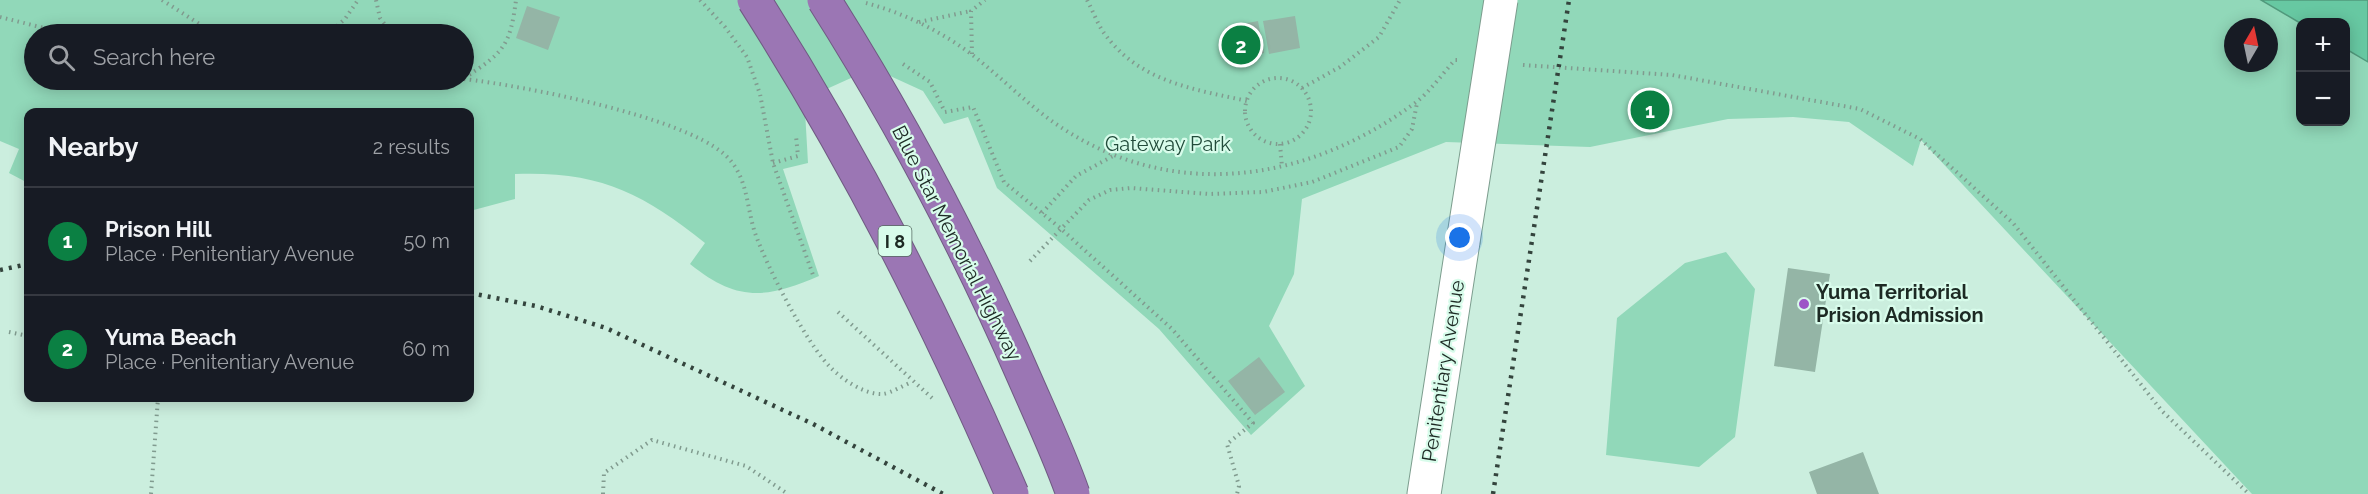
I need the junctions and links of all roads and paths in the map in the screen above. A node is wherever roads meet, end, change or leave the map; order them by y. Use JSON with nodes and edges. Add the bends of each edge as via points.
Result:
{"nodes":[{"id":1,"x":162,"y":0,"type":"edge"},
{"id":2,"x":358,"y":0,"type":"edge"},
{"id":3,"x":376,"y":0,"type":"edge"},
{"id":4,"x":516,"y":0,"type":"edge"},
{"id":5,"x":700,"y":0,"type":"edge"},
{"id":6,"x":754,"y":0,"type":"edge"},
{"id":7,"x":824,"y":0,"type":"edge"},
{"id":8,"x":985,"y":0,"type":"edge"},
{"id":9,"x":1087,"y":0,"type":"edge"},
{"id":10,"x":1400,"y":0,"type":"edge"},
{"id":11,"x":1501,"y":0,"type":"edge"},
{"id":12,"x":860,"y":2,"type":"dead end"},
{"id":13,"x":971,"y":11,"type":"junction"},
{"id":14,"x":0,"y":16,"type":"edge"},
{"id":15,"x":918,"y":22,"type":"junction"},
{"id":16,"x":30,"y":24,"type":"edge"},
{"id":17,"x":199,"y":24,"type":"edge"},
{"id":18,"x":339,"y":24,"type":"edge"},
{"id":19,"x":384,"y":24,"type":"edge"},
{"id":20,"x":972,"y":55,"type":"junction"},
{"id":21,"x":1466,"y":61,"type":"dead end"},
{"id":22,"x":896,"y":63,"type":"dead end"},
{"id":23,"x":1512,"y":64,"type":"dead end"},
{"id":24,"x":474,"y":72,"type":"edge"},
{"id":25,"x":474,"y":80,"type":"edge"},
{"id":26,"x":1302,"y":88,"type":"junction"},
{"id":27,"x":1247,"y":101,"type":"junction"},
{"id":28,"x":1417,"y":102,"type":"junction"},
{"id":29,"x":795,"y":133,"type":"dead end"},
{"id":30,"x":1280,"y":144,"type":"junction"},
{"id":31,"x":1113,"y":156,"type":"junction"},
{"id":32,"x":773,"y":163,"type":"junction"},
{"id":33,"x":1282,"y":167,"type":"junction"},
{"id":34,"x":1042,"y":213,"type":"junction"},
{"id":35,"x":1059,"y":227,"type":"junction"},
{"id":36,"x":1030,"y":261,"type":"dead end"},
{"id":37,"x":813,"y":275,"type":"dead end"},
{"id":38,"x":9,"y":332,"type":"dead end"},
{"id":39,"x":24,"y":335,"type":"edge"},
{"id":40,"x":912,"y":382,"type":"dead end"},
{"id":41,"x":158,"y":402,"type":"edge"},
{"id":42,"x":151,"y":494,"type":"edge"},
{"id":43,"x":603,"y":494,"type":"edge"},
{"id":44,"x":788,"y":494,"type":"edge"},
{"id":45,"x":1012,"y":494,"type":"edge"},
{"id":46,"x":1073,"y":494,"type":"edge"},
{"id":47,"x":1237,"y":494,"type":"edge"},
{"id":48,"x":1424,"y":494,"type":"edge"},
{"id":49,"x":2249,"y":494,"type":"edge"}],
"edges":[{"from":1,"to":17,"type":"path"},
{"from":2,"to":18,"type":"path"},
{"from":3,"to":19,"type":"path"},
{"from":4,"to":24,"type":"path","via":[[513,26],[504,48]]},
{"from":5,"to":32,"type":"path","via":[[747,57]]},
{"from":6,"to":45,"type":"highway","number":"I 8","bridge":true,"via":[[833,126],[881,215],[959,373]]},
{"from":7,"to":46,"type":"highway","name":"Blue Star Memorial Highway","bridge":true,"via":[[886,102],[967,252]]},
{"from":8,"to":13,"type":"path"},
{"from":9,"to":27,"type":"path","via":[[1104,34],[1137,66],[1174,85]]},
{"from":10,"to":26,"type":"path","via":[[1379,37],[1340,67]]},
{"from":11,"to":48,"type":"street","name":"Penitentiary Avenue","bridge":true},
{"from":12,"to":15,"type":"path","via":[[900,12]]},
{"from":13,"to":15,"type":"path"},
{"from":13,"to":20,"type":"path"},
{"from":14,"to":16,"type":"path"},
{"from":15,"to":20,"type":"path"},
{"from":20,"to":31,"type":"path","via":[[1059,126]]},
{"from":21,"to":28,"type":"path","via":[[1455,60]]},
{"from":22,"to":34,"type":"path","via":[[906,64],[930,82],[945,112],[974,107],[1004,182]]},
{"from":23,"to":49,"type":"path","via":[[1672,75],[1860,109],[1920,139],[2013,223],[2162,411]]},
{"from":25,"to":40,"type":"path","via":[[501,83],[669,125],[725,154],[745,184],[755,231],[771,269],[803,328],[830,367],[856,387],[883,394]]},
{"from":26,"to":27,"type":"path","via":[[1293,82],[1271,80],[1261,83]]},
{"from":26,"to":30,"type":"path","via":[[1308,97],[1310,118],[1299,137]]},
{"from":27,"to":30,"type":"path","via":[[1245,111],[1252,131],[1269,143]]},
{"from":28,"to":33,"type":"path","via":[[1364,136],[1305,162]]},
{"from":28,"to":35,"type":"path","via":[[1412,129],[1400,147],[1312,182],[1253,193],[1110,190],[1089,200]]},
{"from":29,"to":32,"type":"path","via":[[798,156]]},
{"from":30,"to":33,"type":"path"},
{"from":31,"to":33,"type":"path","via":[[1181,173],[1247,174]]},
{"from":31,"to":34,"type":"path","via":[[1076,176]]},
{"from":32,"to":37,"type":"path"},
{"from":34,"to":35,"type":"path"},
{"from":35,"to":36,"type":"path"},
{"from":35,"to":47,"type":"path","via":[[1172,329],[1253,423],[1227,444],[1239,486]]},
{"from":38,"to":39,"type":"path"},
{"from":41,"to":42,"type":"path"},
{"from":43,"to":44,"type":"path","via":[[604,473],[652,440],[746,466]]}]}
